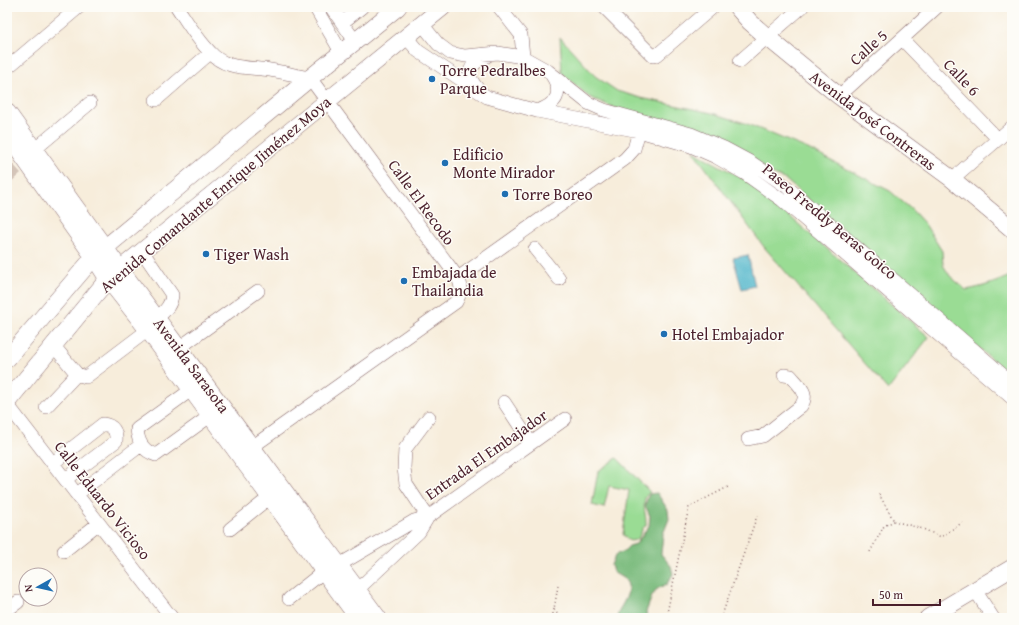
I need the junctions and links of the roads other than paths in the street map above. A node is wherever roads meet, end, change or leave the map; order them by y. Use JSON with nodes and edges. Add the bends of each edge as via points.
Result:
{"nodes":[{"id":1,"x":79,"y":7,"type":"edge"},
{"id":2,"x":177,"y":7,"type":"edge"},
{"id":3,"x":315,"y":7,"type":"edge"},
{"id":4,"x":331,"y":7,"type":"edge"},
{"id":5,"x":362,"y":7,"type":"edge"},
{"id":6,"x":398,"y":7,"type":"edge"},
{"id":7,"x":443,"y":7,"type":"edge"},
{"id":8,"x":499,"y":7,"type":"edge"},
{"id":9,"x":604,"y":7,"type":"edge"},
{"id":10,"x":713,"y":7,"type":"edge"},
{"id":11,"x":737,"y":7,"type":"edge"},
{"id":12,"x":802,"y":7,"type":"edge"},
{"id":13,"x":937,"y":7,"type":"edge"},
{"id":14,"x":342,"y":23,"type":"junction"},
{"id":15,"x":422,"y":24,"type":"junction"},
{"id":16,"x":406,"y":37,"type":"junction"},
{"id":17,"x":767,"y":37,"type":"junction"},
{"id":18,"x":902,"y":39,"type":"junction"},
{"id":19,"x":355,"y":41,"type":"junction"},
{"id":20,"x":341,"y":52,"type":"junction"},
{"id":21,"x":210,"y":53,"type":"junction"},
{"id":22,"x":498,"y":53,"type":"junction"},
{"id":23,"x":523,"y":57,"type":"junction"},
{"id":24,"x":740,"y":61,"type":"dead end"},
{"id":25,"x":7,"y":68,"type":"edge"},
{"id":26,"x":548,"y":71,"type":"junction"},
{"id":27,"x":310,"y":78,"type":"junction"},
{"id":28,"x":839,"y":96,"type":"junction"},
{"id":29,"x":487,"y":98,"type":"junction"},
{"id":30,"x":156,"y":100,"type":"dead end"},
{"id":31,"x":327,"y":101,"type":"junction"},
{"id":32,"x":90,"y":103,"type":"dead end"},
{"id":33,"x":537,"y":111,"type":"junction"},
{"id":34,"x":7,"y":112,"type":"edge"},
{"id":35,"x":1012,"y":127,"type":"edge"},
{"id":36,"x":639,"y":131,"type":"junction"},
{"id":37,"x":7,"y":134,"type":"edge"},
{"id":38,"x":998,"y":139,"type":"junction"},
{"id":39,"x":26,"y":160,"type":"junction"},
{"id":40,"x":952,"y":179,"type":"junction"},
{"id":41,"x":1011,"y":228,"type":"edge"},
{"id":42,"x":535,"y":249,"type":"dead end"},
{"id":43,"x":142,"y":251,"type":"junction"},
{"id":44,"x":100,"y":253,"type":"junction"},
{"id":45,"x":114,"y":274,"type":"junction"},
{"id":46,"x":458,"y":278,"type":"junction"},
{"id":47,"x":559,"y":279,"type":"dead end"},
{"id":48,"x":258,"y":291,"type":"dead end"},
{"id":49,"x":153,"y":325,"type":"junction"},
{"id":50,"x":53,"y":345,"type":"junction"},
{"id":51,"x":179,"y":348,"type":"junction"},
{"id":52,"x":968,"y":352,"type":"junction"},
{"id":53,"x":7,"y":359,"type":"edge"},
{"id":54,"x":77,"y":374,"type":"junction"},
{"id":55,"x":784,"y":375,"type":"dead end"},
{"id":56,"x":1012,"y":383,"type":"edge"},
{"id":57,"x":191,"y":390,"type":"junction"},
{"id":58,"x":1012,"y":398,"type":"edge"},
{"id":59,"x":504,"y":402,"type":"dead end"},
{"id":60,"x":7,"y":403,"type":"edge"},
{"id":61,"x":46,"y":407,"type":"dead end"},
{"id":62,"x":210,"y":416,"type":"junction"},
{"id":63,"x":429,"y":417,"type":"dead end"},
{"id":64,"x":564,"y":419,"type":"dead end"},
{"id":65,"x":748,"y":439,"type":"dead end"},
{"id":66,"x":531,"y":443,"type":"junction"},
{"id":67,"x":141,"y":445,"type":"junction"},
{"id":68,"x":252,"y":447,"type":"junction"},
{"id":69,"x":52,"y":463,"type":"junction"},
{"id":70,"x":66,"y":479,"type":"junction"},
{"id":71,"x":77,"y":494,"type":"junction"},
{"id":72,"x":270,"y":497,"type":"junction"},
{"id":73,"x":428,"y":517,"type":"junction"},
{"id":74,"x":99,"y":523,"type":"junction"},
{"id":75,"x":230,"y":529,"type":"dead end"},
{"id":76,"x":64,"y":551,"type":"dead end"},
{"id":77,"x":339,"y":565,"type":"junction"},
{"id":78,"x":1012,"y":568,"type":"edge"},
{"id":79,"x":326,"y":575,"type":"junction"},
{"id":80,"x":358,"y":590,"type":"junction"},
{"id":81,"x":975,"y":590,"type":"junction"},
{"id":82,"x":342,"y":596,"type":"junction"},
{"id":83,"x":289,"y":599,"type":"dead end"},
{"id":84,"x":18,"y":602,"type":"dead end"},
{"id":85,"x":7,"y":610,"type":"edge"},
{"id":86,"x":172,"y":618,"type":"edge"},
{"id":87,"x":358,"y":618,"type":"edge"},
{"id":88,"x":378,"y":618,"type":"edge"},
{"id":89,"x":928,"y":618,"type":"edge"},
{"id":90,"x":992,"y":618,"type":"edge"}],
"edges":[{"from":1,"to":25,"type":"street"},
{"from":2,"to":21,"type":"street"},
{"from":3,"to":20,"type":"street"},
{"from":4,"to":14,"type":"street"},
{"from":5,"to":14,"type":"street"},
{"from":6,"to":19,"type":"main road","name":"Avenida Comandante Enrique Jiménez Moya"},
{"from":7,"to":15,"type":"main road","name":"Avenida Comandante Enrique Jiménez Moya"},
{"from":8,"to":23,"type":"street","via":[[521,35]]},
{"from":9,"to":10,"type":"street","via":[[653,56]]},
{"from":11,"to":17,"type":"main road","name":"Avenida José Contreras"},
{"from":12,"to":17,"type":"street"},
{"from":13,"to":18,"type":"street","name":"Calle 5"},
{"from":14,"to":19,"type":"street"},
{"from":15,"to":16,"type":"main road","name":"Avenida Comandante Enrique Jiménez Moya"},
{"from":15,"to":22,"type":"street","name":"Paseo Freddy Beras Goico","via":[[450,54],[466,56]]},
{"from":16,"to":29,"type":"street","name":"Paseo Freddy Beras Goico","via":[[418,51]]},
{"from":16,"to":31,"type":"main road","name":"Avenida Comandante Enrique Jiménez Moya"},
{"from":17,"to":24,"type":"street"},
{"from":17,"to":28,"type":"main road","name":"Avenida José Contreras"},
{"from":18,"to":28,"type":"street","name":"Calle 5"},
{"from":18,"to":38,"type":"street","name":"Calle 6"},
{"from":19,"to":20,"type":"main road","name":"Avenida Comandante Enrique Jiménez Moya"},
{"from":20,"to":27,"type":"main road","name":"Avenida Comandante Enrique Jiménez Moya"},
{"from":21,"to":27,"type":"street","via":[[231,65]]},
{"from":21,"to":30,"type":"street"},
{"from":22,"to":23,"type":"street","name":"Paseo Freddy Beras Goico"},
{"from":22,"to":29,"type":"street","via":[[476,61],[470,69],[472,81]]},
{"from":23,"to":26,"type":"street","name":"Paseo Freddy Beras Goico"},
{"from":26,"to":33,"type":"street","via":[[556,83],[557,94],[552,104]]},
{"from":26,"to":52,"type":"street","name":"Paseo Freddy Beras Goico","via":[[588,103],[604,110],[691,134],[752,163],[787,187]]},
{"from":27,"to":31,"type":"street","name":"Calle El Recodo"},
{"from":27,"to":44,"type":"main road","name":"Avenida Comandante Enrique Jiménez Moya"},
{"from":28,"to":40,"type":"main road","name":"Avenida José Contreras"},
{"from":29,"to":33,"type":"street","name":"Paseo Freddy Beras Goico"},
{"from":31,"to":43,"type":"main road","name":"Avenida Comandante Enrique Jiménez Moya"},
{"from":31,"to":46,"type":"street","name":"Calle El Recodo"},
{"from":32,"to":39,"type":"street"},
{"from":33,"to":36,"type":"street","name":"Paseo Freddy Beras Goico"},
{"from":34,"to":39,"type":"main road","name":"Avenida Sarasota"},
{"from":35,"to":38,"type":"street"},
{"from":36,"to":46,"type":"street","via":[[634,149],[625,159]]},
{"from":36,"to":52,"type":"street","name":"Paseo Freddy Beras Goico","via":[[691,146],[744,173],[782,200]]},
{"from":37,"to":39,"type":"main road","name":"Avenida Sarasota"},
{"from":38,"to":40,"type":"street"},
{"from":39,"to":44,"type":"main road","name":"Avenida Sarasota"},
{"from":40,"to":41,"type":"main road","name":"Avenida José Contreras"},
{"from":42,"to":47,"type":"street"},
{"from":43,"to":45,"type":"main road","name":"Avenida Comandante Enrique Jiménez Moya"},
{"from":43,"to":49,"type":"street","via":[[172,295],[169,306]]},
{"from":44,"to":45,"type":"main road","name":"Avenida Sarasota"},
{"from":44,"to":53,"type":"main road","name":"Avenida Comandante Enrique Jiménez Moya"},
{"from":45,"to":49,"type":"main road","name":"Avenida Sarasota"},
{"from":45,"to":50,"type":"main road","name":"Avenida Comandante Enrique Jiménez Moya"},
{"from":46,"to":68,"type":"street","via":[[462,292],[456,302]]},
{"from":48,"to":51,"type":"street"},
{"from":49,"to":51,"type":"main road","name":"Avenida Sarasota"},
{"from":49,"to":54,"type":"street","via":[[86,377]]},
{"from":49,"to":57,"type":"main road","name":"Avenida Sarasota"},
{"from":50,"to":54,"type":"street"},
{"from":50,"to":60,"type":"main road","name":"Avenida Comandante Enrique Jiménez Moya"},
{"from":51,"to":68,"type":"main road","name":"Avenida Sarasota"},
{"from":52,"to":56,"type":"street","name":"Paseo Freddy Beras Goico"},
{"from":52,"to":58,"type":"street","name":"Paseo Freddy Beras Goico"},
{"from":54,"to":61,"type":"street"},
{"from":55,"to":65,"type":"street","via":[[791,376],[803,391],[804,401],[767,434]]},
{"from":57,"to":62,"type":"main road","name":"Avenida Sarasota"},
{"from":57,"to":67,"type":"street","via":[[137,429]]},
{"from":59,"to":66,"type":"street"},
{"from":60,"to":69,"type":"street","name":"Calle Eduardo Vicioso"},
{"from":62,"to":67,"type":"street","via":[[156,455]]},
{"from":62,"to":72,"type":"main road","name":"Avenida Sarasota"},
{"from":63,"to":73,"type":"street","via":[[405,450],[404,468],[406,484]]},
{"from":64,"to":66,"type":"street","name":"Entrada El Embajador"},
{"from":66,"to":73,"type":"street","name":"Entrada El Embajador"},
{"from":67,"to":71,"type":"street"},
{"from":68,"to":77,"type":"main road","name":"Avenida Sarasota"},
{"from":69,"to":70,"type":"street","name":"Calle Eduardo Vicioso"},
{"from":69,"to":70,"type":"street","via":[[103,424],[114,429],[116,441]]},
{"from":70,"to":71,"type":"street","name":"Calle Eduardo Vicioso"},
{"from":71,"to":74,"type":"street","name":"Calle Eduardo Vicioso"},
{"from":72,"to":75,"type":"street"},
{"from":72,"to":79,"type":"main road","name":"Avenida Sarasota"},
{"from":73,"to":77,"type":"street","name":"Entrada El Embajador","via":[[414,521]]},
{"from":73,"to":80,"type":"street","name":"Entrada El Embajador","via":[[419,532]]},
{"from":74,"to":76,"type":"street"},
{"from":74,"to":86,"type":"street","name":"Calle Eduardo Vicioso"},
{"from":77,"to":79,"type":"street"},
{"from":77,"to":80,"type":"main road","name":"Avenida Sarasota"},
{"from":78,"to":81,"type":"main road"},
{"from":79,"to":82,"type":"main road","name":"Avenida Sarasota"},
{"from":79,"to":83,"type":"street"},
{"from":80,"to":82,"type":"street"},
{"from":80,"to":88,"type":"main road","name":"Avenida Sarasota"},
{"from":81,"to":89,"type":"main road"},
{"from":81,"to":90,"type":"street"},
{"from":82,"to":87,"type":"main road","name":"Avenida Sarasota"},
{"from":84,"to":85,"type":"street"}]}
